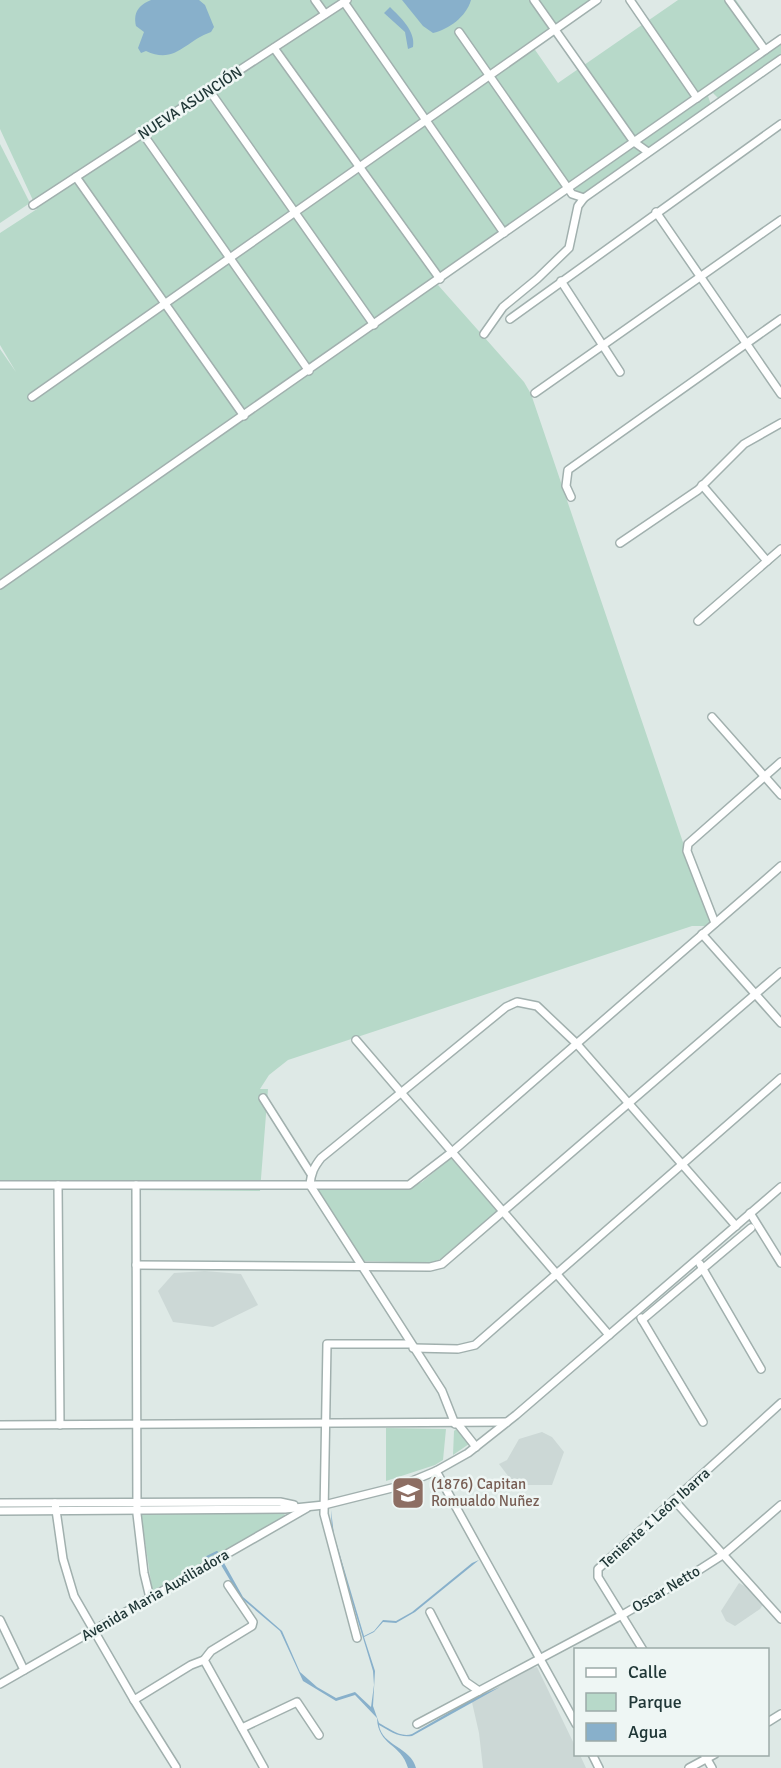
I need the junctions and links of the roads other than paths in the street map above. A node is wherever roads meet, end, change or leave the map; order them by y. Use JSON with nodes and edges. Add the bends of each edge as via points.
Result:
{"nodes":[{"id":1,"x":315,"y":0,"type":"edge"},
{"id":2,"x":534,"y":0,"type":"edge"},
{"id":3,"x":597,"y":0,"type":"edge"},
{"id":4,"x":630,"y":0,"type":"edge"},
{"id":5,"x":729,"y":0,"type":"edge"},
{"id":6,"x":345,"y":1,"type":"edge"},
{"id":7,"x":325,"y":14,"type":"junction"},
{"id":8,"x":555,"y":29,"type":"junction"},
{"id":9,"x":459,"y":32,"type":"dead end"},
{"id":10,"x":781,"y":39,"type":"edge"},
{"id":11,"x":274,"y":48,"type":"junction"},
{"id":12,"x":765,"y":50,"type":"junction"},
{"id":13,"x":781,"y":58,"type":"edge"},
{"id":14,"x":489,"y":75,"type":"junction"},
{"id":15,"x":209,"y":90,"type":"junction"},
{"id":16,"x":697,"y":98,"type":"junction"},
{"id":17,"x":426,"y":120,"type":"junction"},
{"id":18,"x":781,"y":124,"type":"edge"},
{"id":19,"x":143,"y":134,"type":"junction"},
{"id":20,"x":634,"y":142,"type":"junction"},
{"id":21,"x":648,"y":152,"type":"junction"},
{"id":22,"x":359,"y":167,"type":"junction"},
{"id":23,"x":76,"y":177,"type":"junction"},
{"id":24,"x":569,"y":188,"type":"junction"},
{"id":25,"x":584,"y":198,"type":"junction"},
{"id":26,"x":33,"y":206,"type":"dead end"},
{"id":27,"x":295,"y":212,"type":"junction"},
{"id":28,"x":656,"y":212,"type":"junction"},
{"id":29,"x":781,"y":220,"type":"edge"},
{"id":30,"x":504,"y":233,"type":"junction"},
{"id":31,"x":230,"y":258,"type":"junction"},
{"id":32,"x":701,"y":277,"type":"junction"},
{"id":33,"x":440,"y":279,"type":"junction"},
{"id":34,"x":561,"y":281,"type":"junction"},
{"id":35,"x":165,"y":303,"type":"junction"},
{"id":36,"x":510,"y":318,"type":"dead end"},
{"id":37,"x":781,"y":319,"type":"edge"},
{"id":38,"x":374,"y":325,"type":"junction"},
{"id":39,"x":484,"y":334,"type":"dead end"},
{"id":40,"x":747,"y":344,"type":"junction"},
{"id":41,"x":604,"y":346,"type":"junction"},
{"id":42,"x":309,"y":370,"type":"junction"},
{"id":43,"x":620,"y":372,"type":"dead end"},
{"id":44,"x":535,"y":393,"type":"dead end"},
{"id":45,"x":781,"y":394,"type":"edge"},
{"id":46,"x":33,"y":397,"type":"dead end"},
{"id":47,"x":244,"y":416,"type":"junction"},
{"id":48,"x":781,"y":423,"type":"edge"},
{"id":49,"x":702,"y":484,"type":"junction"},
{"id":50,"x":571,"y":497,"type":"dead end"},
{"id":51,"x":620,"y":543,"type":"dead end"},
{"id":52,"x":781,"y":549,"type":"edge"},
{"id":53,"x":767,"y":561,"type":"junction"},
{"id":54,"x":0,"y":585,"type":"edge"},
{"id":55,"x":698,"y":621,"type":"dead end"},
{"id":56,"x":712,"y":717,"type":"dead end"},
{"id":57,"x":781,"y":762,"type":"edge"},
{"id":58,"x":765,"y":776,"type":"junction"},
{"id":59,"x":781,"y":795,"type":"edge"},
{"id":60,"x":781,"y":866,"type":"edge"},
{"id":61,"x":715,"y":923,"type":"junction"},
{"id":62,"x":702,"y":934,"type":"junction"},
{"id":63,"x":781,"y":972,"type":"edge"},
{"id":64,"x":756,"y":994,"type":"junction"},
{"id":65,"x":781,"y":1023,"type":"edge"},
{"id":66,"x":356,"y":1040,"type":"dead end"},
{"id":67,"x":576,"y":1043,"type":"junction"},
{"id":68,"x":781,"y":1078,"type":"edge"},
{"id":69,"x":400,"y":1091,"type":"junction"},
{"id":70,"x":262,"y":1098,"type":"dead end"},
{"id":71,"x":628,"y":1104,"type":"junction"},
{"id":72,"x":452,"y":1152,"type":"junction"},
{"id":73,"x":682,"y":1166,"type":"junction"},
{"id":74,"x":311,"y":1174,"type":"junction"},
{"id":75,"x":0,"y":1185,"type":"edge"},
{"id":76,"x":58,"y":1185,"type":"junction"},
{"id":77,"x":136,"y":1185,"type":"junction"},
{"id":78,"x":310,"y":1185,"type":"junction"},
{"id":79,"x":781,"y":1187,"type":"edge"},
{"id":80,"x":504,"y":1212,"type":"junction"},
{"id":81,"x":750,"y":1213,"type":"junction"},
{"id":82,"x":753,"y":1225,"type":"junction"},
{"id":83,"x":736,"y":1226,"type":"junction"},
{"id":84,"x":697,"y":1259,"type":"junction"},
{"id":85,"x":781,"y":1263,"type":"edge"},
{"id":86,"x":136,"y":1265,"type":"junction"},
{"id":87,"x":361,"y":1267,"type":"junction"},
{"id":88,"x":702,"y":1267,"type":"junction"},
{"id":89,"x":557,"y":1274,"type":"junction"},
{"id":90,"x":637,"y":1311,"type":"junction"},
{"id":91,"x":642,"y":1320,"type":"junction"},
{"id":92,"x":609,"y":1335,"type":"junction"},
{"id":93,"x":412,"y":1346,"type":"junction"},
{"id":94,"x":761,"y":1369,"type":"dead end"},
{"id":95,"x":781,"y":1403,"type":"edge"},
{"id":96,"x":507,"y":1422,"type":"junction"},
{"id":97,"x":703,"y":1422,"type":"dead end"},
{"id":98,"x":457,"y":1424,"type":"junction"},
{"id":99,"x":0,"y":1425,"type":"edge"},
{"id":100,"x":60,"y":1425,"type":"junction"},
{"id":101,"x":137,"y":1425,"type":"junction"},
{"id":102,"x":327,"y":1425,"type":"junction"},
{"id":103,"x":476,"y":1447,"type":"junction"},
{"id":104,"x":436,"y":1471,"type":"junction"},
{"id":105,"x":674,"y":1500,"type":"junction"},
{"id":106,"x":0,"y":1503,"type":"edge"},
{"id":107,"x":324,"y":1505,"type":"junction"},
{"id":108,"x":781,"y":1505,"type":"edge"},
{"id":109,"x":137,"y":1506,"type":"junction"},
{"id":110,"x":310,"y":1506,"type":"junction"},
{"id":111,"x":56,"y":1507,"type":"junction"},
{"id":112,"x":0,"y":1511,"type":"edge"},
{"id":113,"x":724,"y":1554,"type":"junction"},
{"id":114,"x":228,"y":1585,"type":"dead end"},
{"id":115,"x":150,"y":1598,"type":"junction"},
{"id":116,"x":430,"y":1612,"type":"dead end"},
{"id":117,"x":622,"y":1615,"type":"junction"},
{"id":118,"x":780,"y":1617,"type":"edge"},
{"id":119,"x":0,"y":1620,"type":"edge"},
{"id":120,"x":93,"y":1631,"type":"junction"},
{"id":121,"x":357,"y":1638,"type":"dead end"},
{"id":122,"x":642,"y":1648,"type":"edge"},
{"id":123,"x":541,"y":1659,"type":"junction"},
{"id":124,"x":204,"y":1660,"type":"junction"},
{"id":125,"x":24,"y":1670,"type":"junction"},
{"id":126,"x":0,"y":1684,"type":"edge"},
{"id":127,"x":479,"y":1691,"type":"junction"},
{"id":128,"x":134,"y":1700,"type":"junction"},
{"id":129,"x":574,"y":1720,"type":"edge"},
{"id":130,"x":417,"y":1724,"type":"dead end"},
{"id":131,"x":242,"y":1728,"type":"junction"},
{"id":132,"x":319,"y":1736,"type":"dead end"},
{"id":133,"x":706,"y":1757,"type":"edge"},
{"id":134,"x":176,"y":1767,"type":"edge"},
{"id":135,"x":264,"y":1768,"type":"edge"},
{"id":136,"x":689,"y":1768,"type":"edge"},
{"id":137,"x":712,"y":1768,"type":"edge"}],
"edges":[{"from":1,"to":7,"type":"street"},
{"from":2,"to":8,"type":"street"},
{"from":3,"to":8,"type":"street"},
{"from":4,"to":16,"type":"street"},
{"from":5,"to":12,"type":"street"},
{"from":6,"to":7,"type":"street","name":"NUEVA ASUNCIÓN"},
{"from":6,"to":17,"type":"street"},
{"from":7,"to":11,"type":"street","name":"NUEVA ASUNCIÓN"},
{"from":8,"to":14,"type":"street"},
{"from":8,"to":20,"type":"street"},
{"from":9,"to":14,"type":"street"},
{"from":10,"to":12,"type":"street"},
{"from":11,"to":15,"type":"street","name":"NUEVA ASUNCIÓN"},
{"from":11,"to":22,"type":"street"},
{"from":12,"to":16,"type":"street"},
{"from":13,"to":21,"type":"street"},
{"from":14,"to":17,"type":"street"},
{"from":14,"to":24,"type":"street"},
{"from":15,"to":19,"type":"street","name":"NUEVA ASUNCIÓN"},
{"from":15,"to":27,"type":"street"},
{"from":16,"to":20,"type":"street"},
{"from":17,"to":22,"type":"street"},
{"from":17,"to":30,"type":"street"},
{"from":18,"to":28,"type":"street"},
{"from":19,"to":23,"type":"street","name":"NUEVA ASUNCIÓN"},
{"from":19,"to":31,"type":"street"},
{"from":20,"to":21,"type":"street"},
{"from":20,"to":24,"type":"street"},
{"from":21,"to":25,"type":"street"},
{"from":22,"to":27,"type":"street"},
{"from":22,"to":33,"type":"street"},
{"from":23,"to":26,"type":"street","name":"NUEVA ASUNCIÓN"},
{"from":23,"to":35,"type":"street"},
{"from":24,"to":25,"type":"street","via":[[575,197]]},
{"from":24,"to":30,"type":"street"},
{"from":25,"to":39,"type":"street","via":[[578,206],[569,248],[503,307]]},
{"from":27,"to":31,"type":"street"},
{"from":27,"to":38,"type":"street"},
{"from":28,"to":32,"type":"street"},
{"from":28,"to":34,"type":"street"},
{"from":29,"to":32,"type":"street"},
{"from":30,"to":33,"type":"street"},
{"from":31,"to":35,"type":"street"},
{"from":31,"to":42,"type":"street"},
{"from":32,"to":40,"type":"street"},
{"from":32,"to":41,"type":"street"},
{"from":33,"to":38,"type":"street"},
{"from":34,"to":36,"type":"street"},
{"from":34,"to":41,"type":"street"},
{"from":35,"to":46,"type":"street"},
{"from":35,"to":47,"type":"street"},
{"from":37,"to":40,"type":"street"},
{"from":38,"to":42,"type":"street"},
{"from":40,"to":45,"type":"street"},
{"from":40,"to":50,"type":"street","via":[[568,470],[566,486]]},
{"from":41,"to":43,"type":"street"},
{"from":41,"to":44,"type":"street"},
{"from":42,"to":47,"type":"street"},
{"from":47,"to":54,"type":"street"},
{"from":48,"to":49,"type":"street","via":[[734,452]]},
{"from":49,"to":51,"type":"street"},
{"from":49,"to":53,"type":"street"},
{"from":52,"to":53,"type":"street"},
{"from":53,"to":55,"type":"street"},
{"from":56,"to":58,"type":"street"},
{"from":57,"to":58,"type":"street"},
{"from":58,"to":59,"type":"street"},
{"from":58,"to":61,"type":"street","via":[[688,844],[687,851]]},
{"from":60,"to":61,"type":"street"},
{"from":61,"to":62,"type":"street"},
{"from":62,"to":64,"type":"street"},
{"from":62,"to":67,"type":"street"},
{"from":63,"to":64,"type":"street"},
{"from":64,"to":65,"type":"street"},
{"from":64,"to":71,"type":"street"},
{"from":66,"to":69,"type":"street"},
{"from":67,"to":69,"type":"street","via":[[537,1006],[517,1002]]},
{"from":67,"to":71,"type":"street"},
{"from":67,"to":72,"type":"street"},
{"from":68,"to":73,"type":"street"},
{"from":69,"to":72,"type":"street"},
{"from":69,"to":74,"type":"street","via":[[321,1158]]},
{"from":70,"to":74,"type":"street"},
{"from":71,"to":73,"type":"street"},
{"from":71,"to":80,"type":"street"},
{"from":72,"to":78,"type":"street","via":[[409,1185]]},
{"from":72,"to":80,"type":"street"},
{"from":73,"to":83,"type":"street"},
{"from":73,"to":89,"type":"street"},
{"from":74,"to":78,"type":"street"},
{"from":75,"to":76,"type":"street"},
{"from":76,"to":77,"type":"street"},
{"from":76,"to":100,"type":"street"},
{"from":77,"to":78,"type":"street"},
{"from":77,"to":86,"type":"street"},
{"from":78,"to":87,"type":"street"},
{"from":79,"to":81,"type":"street"},
{"from":80,"to":87,"type":"street","via":[[442,1264]]},
{"from":80,"to":89,"type":"street"},
{"from":81,"to":82,"type":"street"},
{"from":81,"to":83,"type":"street"},
{"from":82,"to":85,"type":"street"},
{"from":82,"to":88,"type":"street"},
{"from":83,"to":84,"type":"street"},
{"from":84,"to":88,"type":"street"},
{"from":84,"to":90,"type":"street"},
{"from":86,"to":87,"type":"street"},
{"from":86,"to":101,"type":"street"},
{"from":87,"to":93,"type":"street"},
{"from":88,"to":91,"type":"street"},
{"from":88,"to":94,"type":"street"},
{"from":89,"to":92,"type":"street"},
{"from":89,"to":93,"type":"street","via":[[475,1345],[458,1349]]},
{"from":90,"to":91,"type":"street"},
{"from":90,"to":92,"type":"street"},
{"from":91,"to":97,"type":"street"},
{"from":92,"to":96,"type":"street"},
{"from":93,"to":98,"type":"street","via":[[442,1391]]},
{"from":93,"to":102,"type":"street","via":[[327,1344]]},
{"from":95,"to":105,"type":"street","name":"Teniente 1 León Ibarra"},
{"from":96,"to":98,"type":"street"},
{"from":96,"to":103,"type":"street"},
{"from":98,"to":102,"type":"street"},
{"from":98,"to":103,"type":"street"},
{"from":99,"to":100,"type":"street"},
{"from":100,"to":101,"type":"street"},
{"from":101,"to":102,"type":"street"},
{"from":101,"to":109,"type":"street"},
{"from":102,"to":107,"type":"street"},
{"from":103,"to":104,"type":"street"},
{"from":104,"to":107,"type":"street","via":[[400,1486]]},
{"from":104,"to":123,"type":"street"},
{"from":105,"to":113,"type":"street"},
{"from":105,"to":117,"type":"street","name":"Teniente 1 León Ibarra","via":[[598,1569],[598,1577]]},
{"from":106,"to":111,"type":"street"},
{"from":107,"to":110,"type":"street"},
{"from":107,"to":121,"type":"street","via":[[327,1533]]},
{"from":108,"to":113,"type":"street","name":"Oscar Netto"},
{"from":109,"to":110,"type":"street"},
{"from":109,"to":111,"type":"street"},
{"from":109,"to":115,"type":"street"},
{"from":110,"to":115,"type":"street","name":"Avenida Maria Auxiliadora"},
{"from":111,"to":112,"type":"street"},
{"from":111,"to":120,"type":"street","via":[[69,1581]]},
{"from":113,"to":117,"type":"street","name":"Oscar Netto"},
{"from":113,"to":118,"type":"street"},
{"from":114,"to":124,"type":"street","via":[[252,1626]]},
{"from":115,"to":120,"type":"street","name":"Avenida Maria Auxiliadora"},
{"from":116,"to":127,"type":"street","via":[[466,1682]]},
{"from":117,"to":122,"type":"street","name":"Teniente 1 León Ibarra"},
{"from":117,"to":123,"type":"street","name":"Oscar Netto"},
{"from":119,"to":125,"type":"street"},
{"from":120,"to":125,"type":"street","name":"Avenida Maria Auxiliadora"},
{"from":120,"to":128,"type":"street"},
{"from":123,"to":127,"type":"street","name":"Oscar Netto"},
{"from":123,"to":129,"type":"street"},
{"from":124,"to":128,"type":"street"},
{"from":124,"to":131,"type":"street"},
{"from":125,"to":126,"type":"street","name":"Avenida Maria Auxiliadora"},
{"from":127,"to":130,"type":"street","name":"Oscar Netto"},
{"from":128,"to":134,"type":"street"},
{"from":131,"to":132,"type":"street","via":[[297,1702]]},
{"from":131,"to":135,"type":"street"},
{"from":133,"to":136,"type":"street"},
{"from":133,"to":137,"type":"street"}]}
